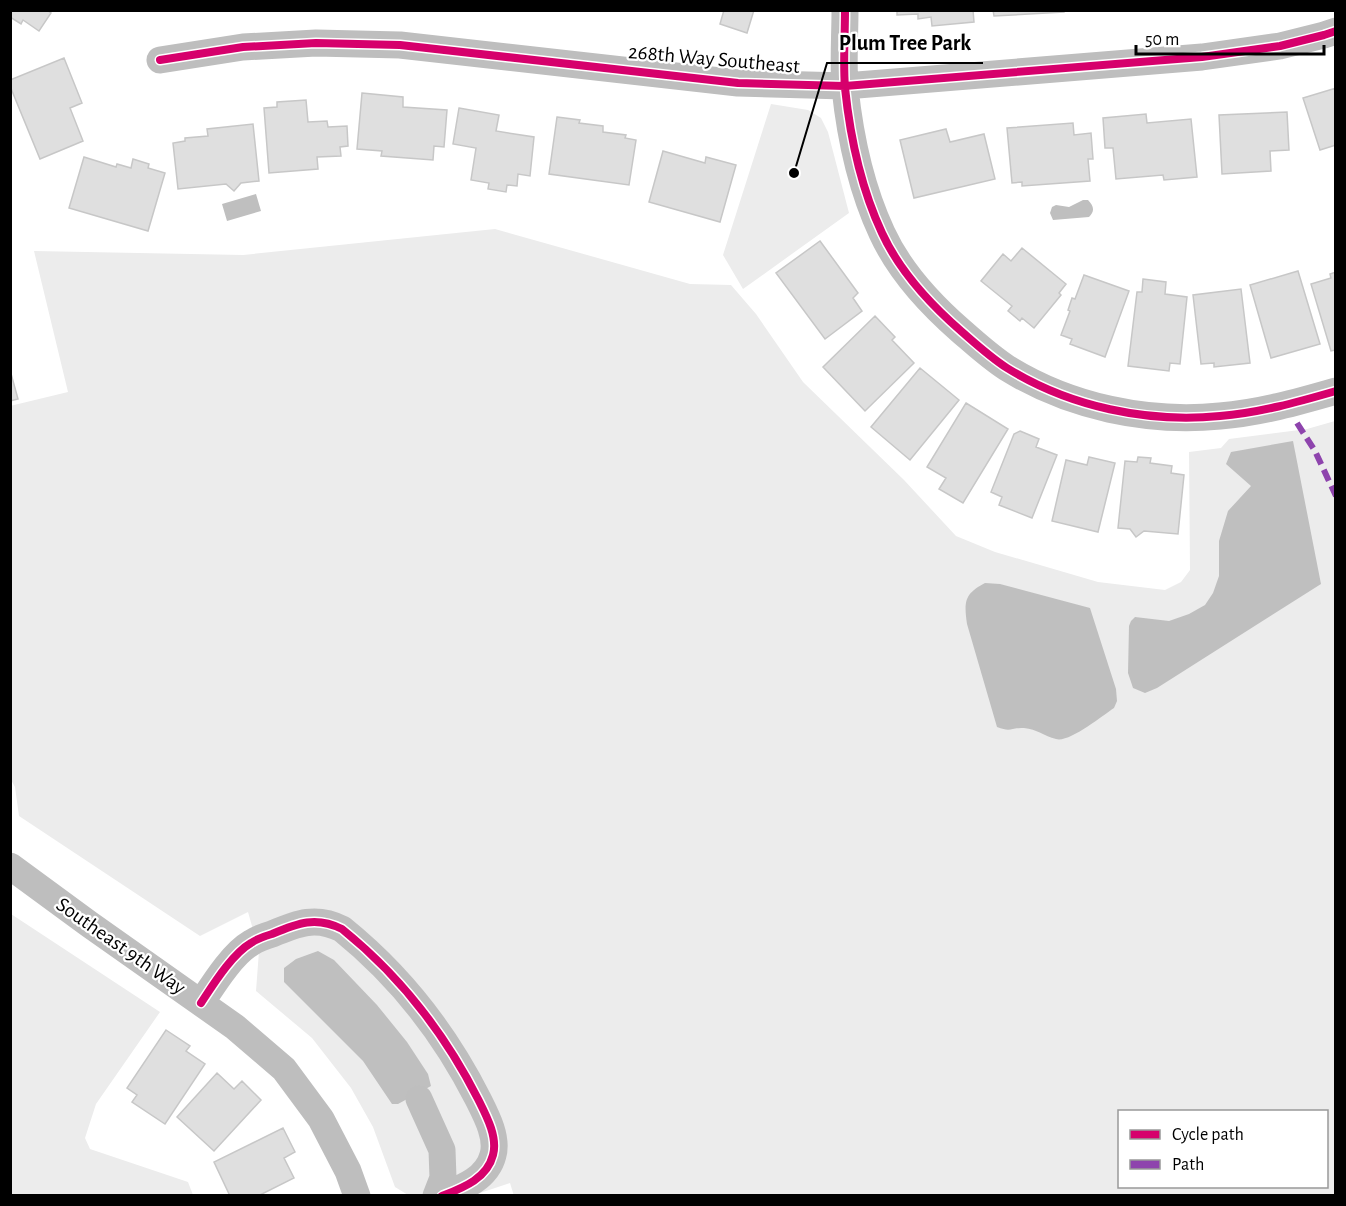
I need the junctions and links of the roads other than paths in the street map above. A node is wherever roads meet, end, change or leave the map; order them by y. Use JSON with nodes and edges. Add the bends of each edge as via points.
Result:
{"nodes":[{"id":1,"x":845,"y":10,"type":"edge"},
{"id":2,"x":1335,"y":31,"type":"edge"},
{"id":3,"x":160,"y":60,"type":"dead end"},
{"id":4,"x":845,"y":86,"type":"junction"},
{"id":5,"x":1335,"y":391,"type":"edge"},
{"id":6,"x":10,"y":866,"type":"edge"},
{"id":7,"x":201,"y":1003,"type":"junction"},
{"id":8,"x":419,"y":1099,"type":"dead end"},
{"id":9,"x":357,"y":1196,"type":"edge"},
{"id":10,"x":436,"y":1196,"type":"edge"},
{"id":11,"x":442,"y":1196,"type":"edge"}],
"edges":[{"from":1,"to":4,"type":"street"},
{"from":2,"to":4,"type":"street","name":"268th Way Southeast","via":[[1281,46],[1202,57]]},
{"from":3,"to":4,"type":"street","name":"268th Way Southeast","via":[[243,47],[316,43],[399,45],[738,82]]},
{"from":4,"to":5,"type":"street","via":[[864,184],[882,233],[910,279],[951,322],[1006,367],[1081,401],[1128,413],[1174,418],[1222,416]]},
{"from":6,"to":7,"type":"street","name":"Southeast 9th Way"},
{"from":7,"to":9,"type":"street","name":"Southeast 9th Way","via":[[284,1069],[321,1119]]},
{"from":7,"to":11,"type":"street","via":[[223,970],[250,943],[294,924],[315,921],[333,924],[352,937],[398,981],[426,1016],[461,1065],[486,1114],[494,1138],[489,1166],[466,1186]]},
{"from":8,"to":10,"type":"street","via":[[442,1150],[443,1178]]}]}
